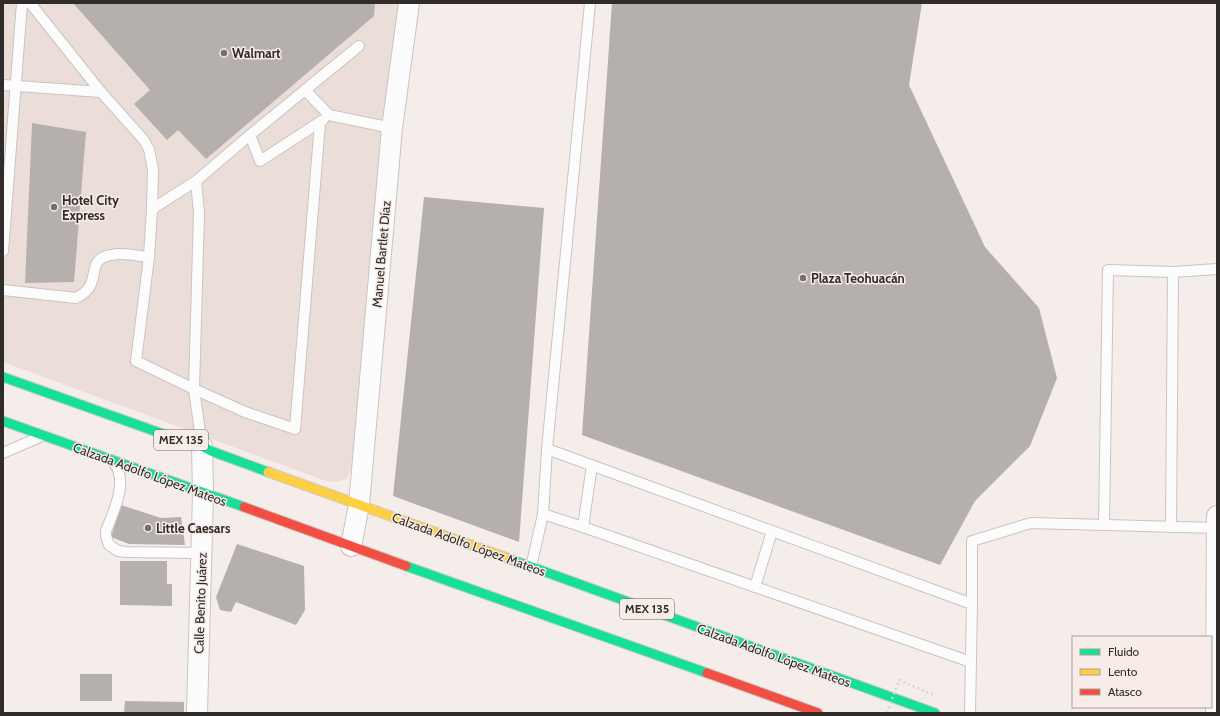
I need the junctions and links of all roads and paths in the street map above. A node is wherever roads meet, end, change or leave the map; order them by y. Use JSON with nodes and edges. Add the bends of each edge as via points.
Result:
{"nodes":[{"id":1,"x":22,"y":3,"type":"edge"},
{"id":2,"x":30,"y":3,"type":"edge"},
{"id":3,"x":409,"y":3,"type":"edge"},
{"id":4,"x":590,"y":3,"type":"edge"},
{"id":5,"x":359,"y":46,"type":"dead end"},
{"id":6,"x":3,"y":85,"type":"edge"},
{"id":7,"x":15,"y":85,"type":"junction"},
{"id":8,"x":305,"y":90,"type":"junction"},
{"id":9,"x":101,"y":92,"type":"junction"},
{"id":10,"x":329,"y":115,"type":"junction"},
{"id":11,"x":320,"y":122,"type":"junction"},
{"id":12,"x":392,"y":128,"type":"junction"},
{"id":13,"x":250,"y":135,"type":"junction"},
{"id":14,"x":196,"y":181,"type":"junction"},
{"id":15,"x":152,"y":210,"type":"junction"},
{"id":16,"x":3,"y":251,"type":"edge"},
{"id":17,"x":148,"y":257,"type":"junction"},
{"id":18,"x":1217,"y":269,"type":"edge"},
{"id":19,"x":1173,"y":272,"type":"junction"},
{"id":20,"x":3,"y":290,"type":"edge"},
{"id":21,"x":5,"y":377,"type":"edge"},
{"id":22,"x":194,"y":390,"type":"junction"},
{"id":23,"x":3,"y":421,"type":"edge"},
{"id":24,"x":42,"y":436,"type":"junction"},
{"id":25,"x":202,"y":446,"type":"junction"},
{"id":26,"x":547,"y":449,"type":"junction"},
{"id":27,"x":3,"y":453,"type":"edge"},
{"id":28,"x":111,"y":460,"type":"junction"},
{"id":29,"x":592,"y":466,"type":"junction"},
{"id":30,"x":203,"y":493,"type":"junction"},
{"id":31,"x":359,"y":505,"type":"junction"},
{"id":32,"x":543,"y":514,"type":"junction"},
{"id":33,"x":1217,"y":516,"type":"edge"},
{"id":34,"x":1104,"y":525,"type":"junction"},
{"id":35,"x":583,"y":527,"type":"junction"},
{"id":36,"x":1171,"y":527,"type":"junction"},
{"id":37,"x":1217,"y":528,"type":"edge"},
{"id":38,"x":772,"y":531,"type":"junction"},
{"id":39,"x":1217,"y":543,"type":"edge"},
{"id":40,"x":351,"y":546,"type":"junction"},
{"id":41,"x":202,"y":553,"type":"junction"},
{"id":42,"x":531,"y":567,"type":"junction"},
{"id":43,"x":755,"y":587,"type":"junction"},
{"id":44,"x":972,"y":604,"type":"junction"},
{"id":45,"x":971,"y":662,"type":"junction"},
{"id":46,"x":934,"y":694,"type":"dead end"},
{"id":47,"x":197,"y":713,"type":"edge"},
{"id":48,"x":818,"y":713,"type":"edge"},
{"id":49,"x":887,"y":713,"type":"edge"},
{"id":50,"x":935,"y":713,"type":"edge"},
{"id":51,"x":970,"y":713,"type":"edge"},
{"id":52,"x":1216,"y":713,"type":"edge"}],
"edges":[{"from":1,"to":7,"type":"lane"},
{"from":2,"to":9,"type":"lane"},
{"from":3,"to":12,"type":"street","name":"Manuel Bartlet Díaz"},
{"from":4,"to":26,"type":"lane"},
{"from":5,"to":8,"type":"lane"},
{"from":6,"to":7,"type":"lane"},
{"from":7,"to":9,"type":"lane"},
{"from":7,"to":16,"type":"lane"},
{"from":8,"to":10,"type":"lane"},
{"from":8,"to":13,"type":"lane"},
{"from":9,"to":15,"type":"lane","via":[[149,149],[153,170]]},
{"from":10,"to":11,"type":"lane"},
{"from":10,"to":12,"type":"lane"},
{"from":11,"to":13,"type":"lane","via":[[260,161]]},
{"from":11,"to":22,"type":"lane","via":[[295,429],[244,412]]},
{"from":12,"to":31,"type":"street","name":"Manuel Bartlet Díaz"},
{"from":13,"to":14,"type":"lane"},
{"from":14,"to":15,"type":"lane"},
{"from":14,"to":22,"type":"lane","via":[[199,213]]},
{"from":15,"to":17,"type":"lane"},
{"from":17,"to":20,"type":"lane","via":[[118,254],[100,259],[96,264],[91,285],[76,298]]},
{"from":17,"to":22,"type":"lane","via":[[136,361]]},
{"from":18,"to":19,"type":"lane"},
{"from":19,"to":34,"type":"lane","via":[[1108,270]]},
{"from":19,"to":36,"type":"lane"},
{"from":21,"to":25,"type":"main road","name":"Calzada Adolfo López Mateos","number":"MEX 135"},
{"from":22,"to":25,"type":"lane"},
{"from":23,"to":24,"type":"main road","name":"Calzada Adolfo López Mateos"},
{"from":24,"to":27,"type":"lane"},
{"from":24,"to":28,"type":"main road","name":"Calzada Adolfo López Mateos"},
{"from":25,"to":30,"type":"street","name":"Calle Benito Juárez"},
{"from":25,"to":31,"type":"main road","name":"Calzada Adolfo López Mateos","number":"MEX 135"},
{"from":26,"to":29,"type":"lane"},
{"from":26,"to":32,"type":"lane"},
{"from":28,"to":30,"type":"main road","name":"Calzada Adolfo López Mateos"},
{"from":28,"to":41,"type":"lane","via":[[117,467],[120,486],[106,531],[109,545],[118,551],[126,552]]},
{"from":29,"to":35,"type":"lane"},
{"from":29,"to":38,"type":"lane"},
{"from":30,"to":40,"type":"main road","name":"Calzada Adolfo López Mateos"},
{"from":30,"to":41,"type":"street","name":"Calle Benito Juárez"},
{"from":31,"to":40,"type":"street","name":"Manuel Bartlet Díaz"},
{"from":31,"to":42,"type":"main road","name":"Calzada Adolfo López Mateos","number":"MEX 135"},
{"from":32,"to":35,"type":"lane"},
{"from":32,"to":42,"type":"lane"},
{"from":33,"to":37,"type":"street"},
{"from":34,"to":36,"type":"lane"},
{"from":34,"to":44,"type":"lane","via":[[1031,523],[972,541]]},
{"from":35,"to":43,"type":"lane"},
{"from":36,"to":37,"type":"lane"},
{"from":37,"to":39,"type":"street"},
{"from":38,"to":43,"type":"lane"},
{"from":38,"to":44,"type":"lane"},
{"from":39,"to":52,"type":"street"},
{"from":40,"to":48,"type":"main road","name":"Calzada Adolfo López Mateos"},
{"from":41,"to":47,"type":"street","name":"Calle Benito Juárez"},
{"from":42,"to":50,"type":"main road","name":"Calzada Adolfo López Mateos","number":"MEX 135"},
{"from":43,"to":45,"type":"lane"},
{"from":44,"to":45,"type":"lane"},
{"from":45,"to":51,"type":"lane"},
{"from":46,"to":49,"type":"path","bridge":true,"via":[[899,680]]}]}
